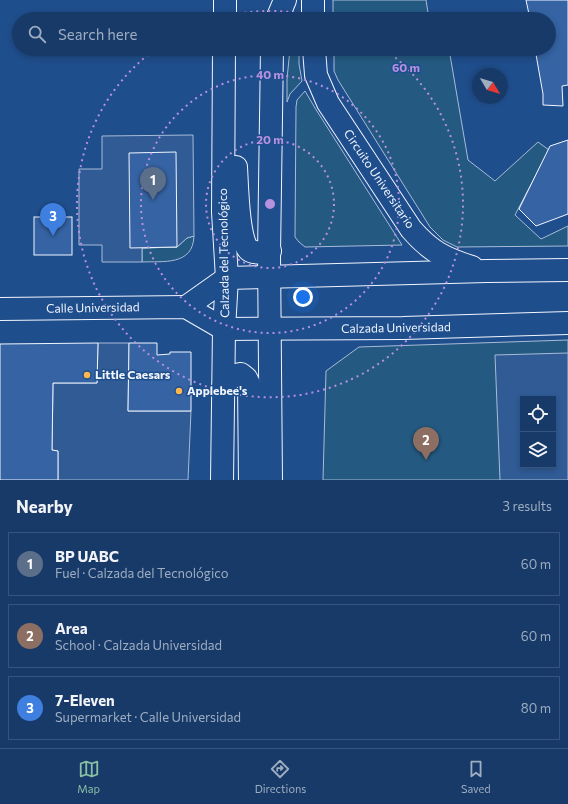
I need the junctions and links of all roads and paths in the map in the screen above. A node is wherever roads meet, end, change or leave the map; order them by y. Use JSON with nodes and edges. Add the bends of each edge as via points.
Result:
{"nodes":[{"id":1,"x":225,"y":0,"type":"edge"},
{"id":2,"x":272,"y":0,"type":"edge"},
{"id":3,"x":284,"y":0,"type":"edge"},
{"id":4,"x":313,"y":0,"type":"edge"},
{"id":5,"x":225,"y":12,"type":"edge"},
{"id":6,"x":272,"y":12,"type":"edge"},
{"id":7,"x":280,"y":12,"type":"edge"},
{"id":8,"x":313,"y":12,"type":"edge"},
{"id":9,"x":224,"y":56,"type":"edge"},
{"id":10,"x":272,"y":56,"type":"edge"},
{"id":11,"x":315,"y":56,"type":"edge"},
{"id":12,"x":223,"y":146,"type":"junction"},
{"id":13,"x":270,"y":251,"type":"junction"},
{"id":14,"x":487,"y":270,"type":"junction"},
{"id":15,"x":568,"y":270,"type":"edge"},
{"id":16,"x":270,"y":276,"type":"junction"},
{"id":17,"x":227,"y":278,"type":"junction"},
{"id":18,"x":186,"y":307,"type":"junction"},
{"id":19,"x":0,"y":309,"type":"edge"},
{"id":20,"x":568,"y":323,"type":"edge"},
{"id":21,"x":224,"y":329,"type":"junction"},
{"id":22,"x":270,"y":330,"type":"junction"},
{"id":23,"x":223,"y":387,"type":"junction"},
{"id":24,"x":222,"y":480,"type":"edge"},
{"id":25,"x":250,"y":480,"type":"edge"},
{"id":26,"x":271,"y":480,"type":"edge"}],
"edges":[{"from":1,"to":5,"type":"main road"},
{"from":2,"to":6,"type":"main road"},
{"from":3,"to":7,"type":"main road"},
{"from":4,"to":8,"type":"main road"},
{"from":9,"to":12,"type":"main road","name":"Calzada del Tecnológico"},
{"from":10,"to":13,"type":"main road"},
{"from":11,"to":14,"type":"main road","name":"Circuito Universitario","via":[[316,75],[328,103],[411,229],[422,242],[454,262]]},
{"from":12,"to":13,"type":"main road","via":[[236,160],[241,233],[245,246],[255,253]]},
{"from":12,"to":17,"type":"main road","name":"Calzada del Tecnológico"},
{"from":13,"to":16,"type":"main road"},
{"from":14,"to":15,"type":"main road"},
{"from":14,"to":16,"type":"main road"},
{"from":16,"to":17,"type":"main road"},
{"from":16,"to":22,"type":"main road"},
{"from":17,"to":18,"type":"main road"},
{"from":17,"to":21,"type":"main road","name":"Calzada del Tecnológico"},
{"from":18,"to":19,"type":"main road","name":"Calle Universidad"},
{"from":18,"to":21,"type":"main road"},
{"from":20,"to":22,"type":"main road","name":"Calzada Universidad"},
{"from":21,"to":22,"type":"main road","name":"Calzada Universidad"},
{"from":21,"to":23,"type":"main road","name":"Calzada del Tecnológico"},
{"from":22,"to":26,"type":"main road"},
{"from":23,"to":24,"type":"main road","name":"Calzada del Tecnológico"},
{"from":23,"to":25,"type":"main road","via":[[236,374],[241,374],[249,384]]}]}
